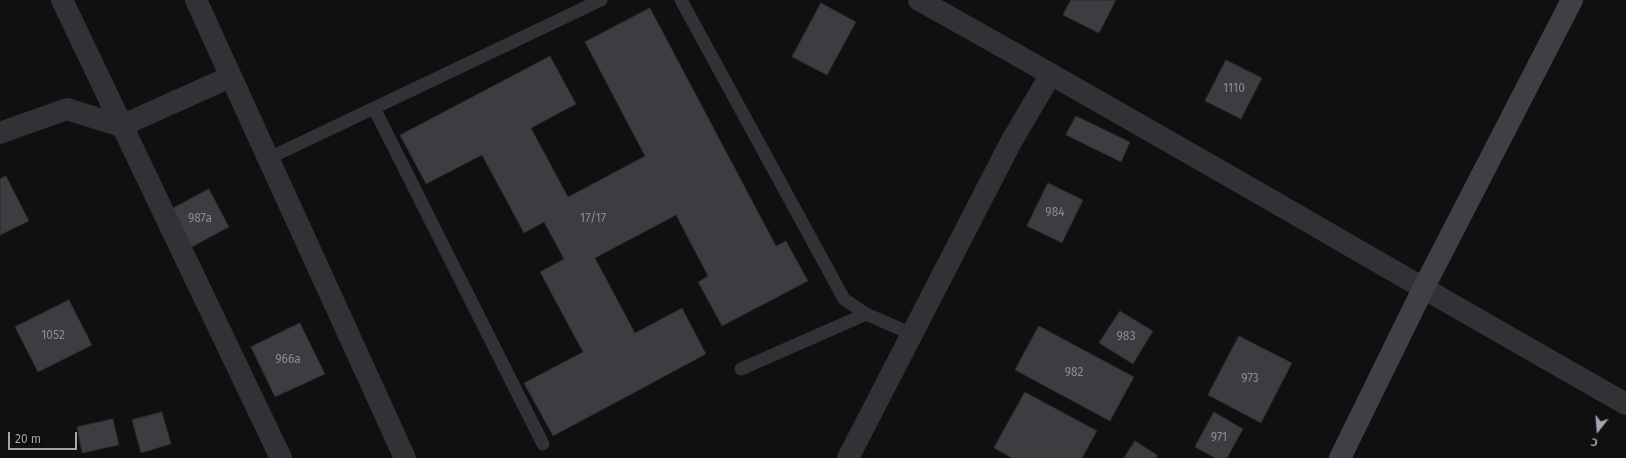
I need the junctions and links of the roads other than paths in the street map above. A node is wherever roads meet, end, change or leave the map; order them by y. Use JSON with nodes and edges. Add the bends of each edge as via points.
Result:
{"nodes":[{"id":1,"x":62,"y":0,"type":"edge"},
{"id":2,"x":196,"y":0,"type":"edge"},
{"id":3,"x":601,"y":0,"type":"edge"},
{"id":4,"x":681,"y":0,"type":"edge"},
{"id":5,"x":918,"y":0,"type":"edge"},
{"id":6,"x":1572,"y":0,"type":"edge"},
{"id":7,"x":1051,"y":74,"type":"junction"},
{"id":8,"x":230,"y":77,"type":"junction"},
{"id":9,"x":374,"y":108,"type":"junction"},
{"id":10,"x":121,"y":126,"type":"junction"},
{"id":11,"x":0,"y":133,"type":"edge"},
{"id":12,"x":267,"y":159,"type":"junction"},
{"id":13,"x":1423,"y":289,"type":"junction"},
{"id":14,"x":866,"y":314,"type":"junction"},
{"id":15,"x":912,"y":334,"type":"junction"},
{"id":16,"x":741,"y":369,"type":"dead end"},
{"id":17,"x":1626,"y":404,"type":"edge"},
{"id":18,"x":543,"y":444,"type":"dead end"},
{"id":19,"x":275,"y":456,"type":"edge"},
{"id":20,"x":405,"y":458,"type":"edge"},
{"id":21,"x":848,"y":458,"type":"edge"},
{"id":22,"x":1340,"y":458,"type":"edge"}],
"edges":[{"from":1,"to":10,"type":"street"},
{"from":2,"to":8,"type":"street"},
{"from":3,"to":9,"type":"lane"},
{"from":4,"to":14,"type":"lane","via":[[844,298]]},
{"from":5,"to":7,"type":"street"},
{"from":6,"to":13,"type":"street"},
{"from":7,"to":13,"type":"street"},
{"from":7,"to":15,"type":"street","via":[[1011,142]]},
{"from":8,"to":10,"type":"street"},
{"from":8,"to":12,"type":"street"},
{"from":9,"to":12,"type":"lane"},
{"from":9,"to":18,"type":"lane"},
{"from":10,"to":11,"type":"street","via":[[67,109]]},
{"from":10,"to":19,"type":"street"},
{"from":12,"to":20,"type":"street"},
{"from":13,"to":17,"type":"street"},
{"from":13,"to":22,"type":"street"},
{"from":14,"to":15,"type":"lane"},
{"from":14,"to":16,"type":"lane"},
{"from":15,"to":21,"type":"street"}]}
